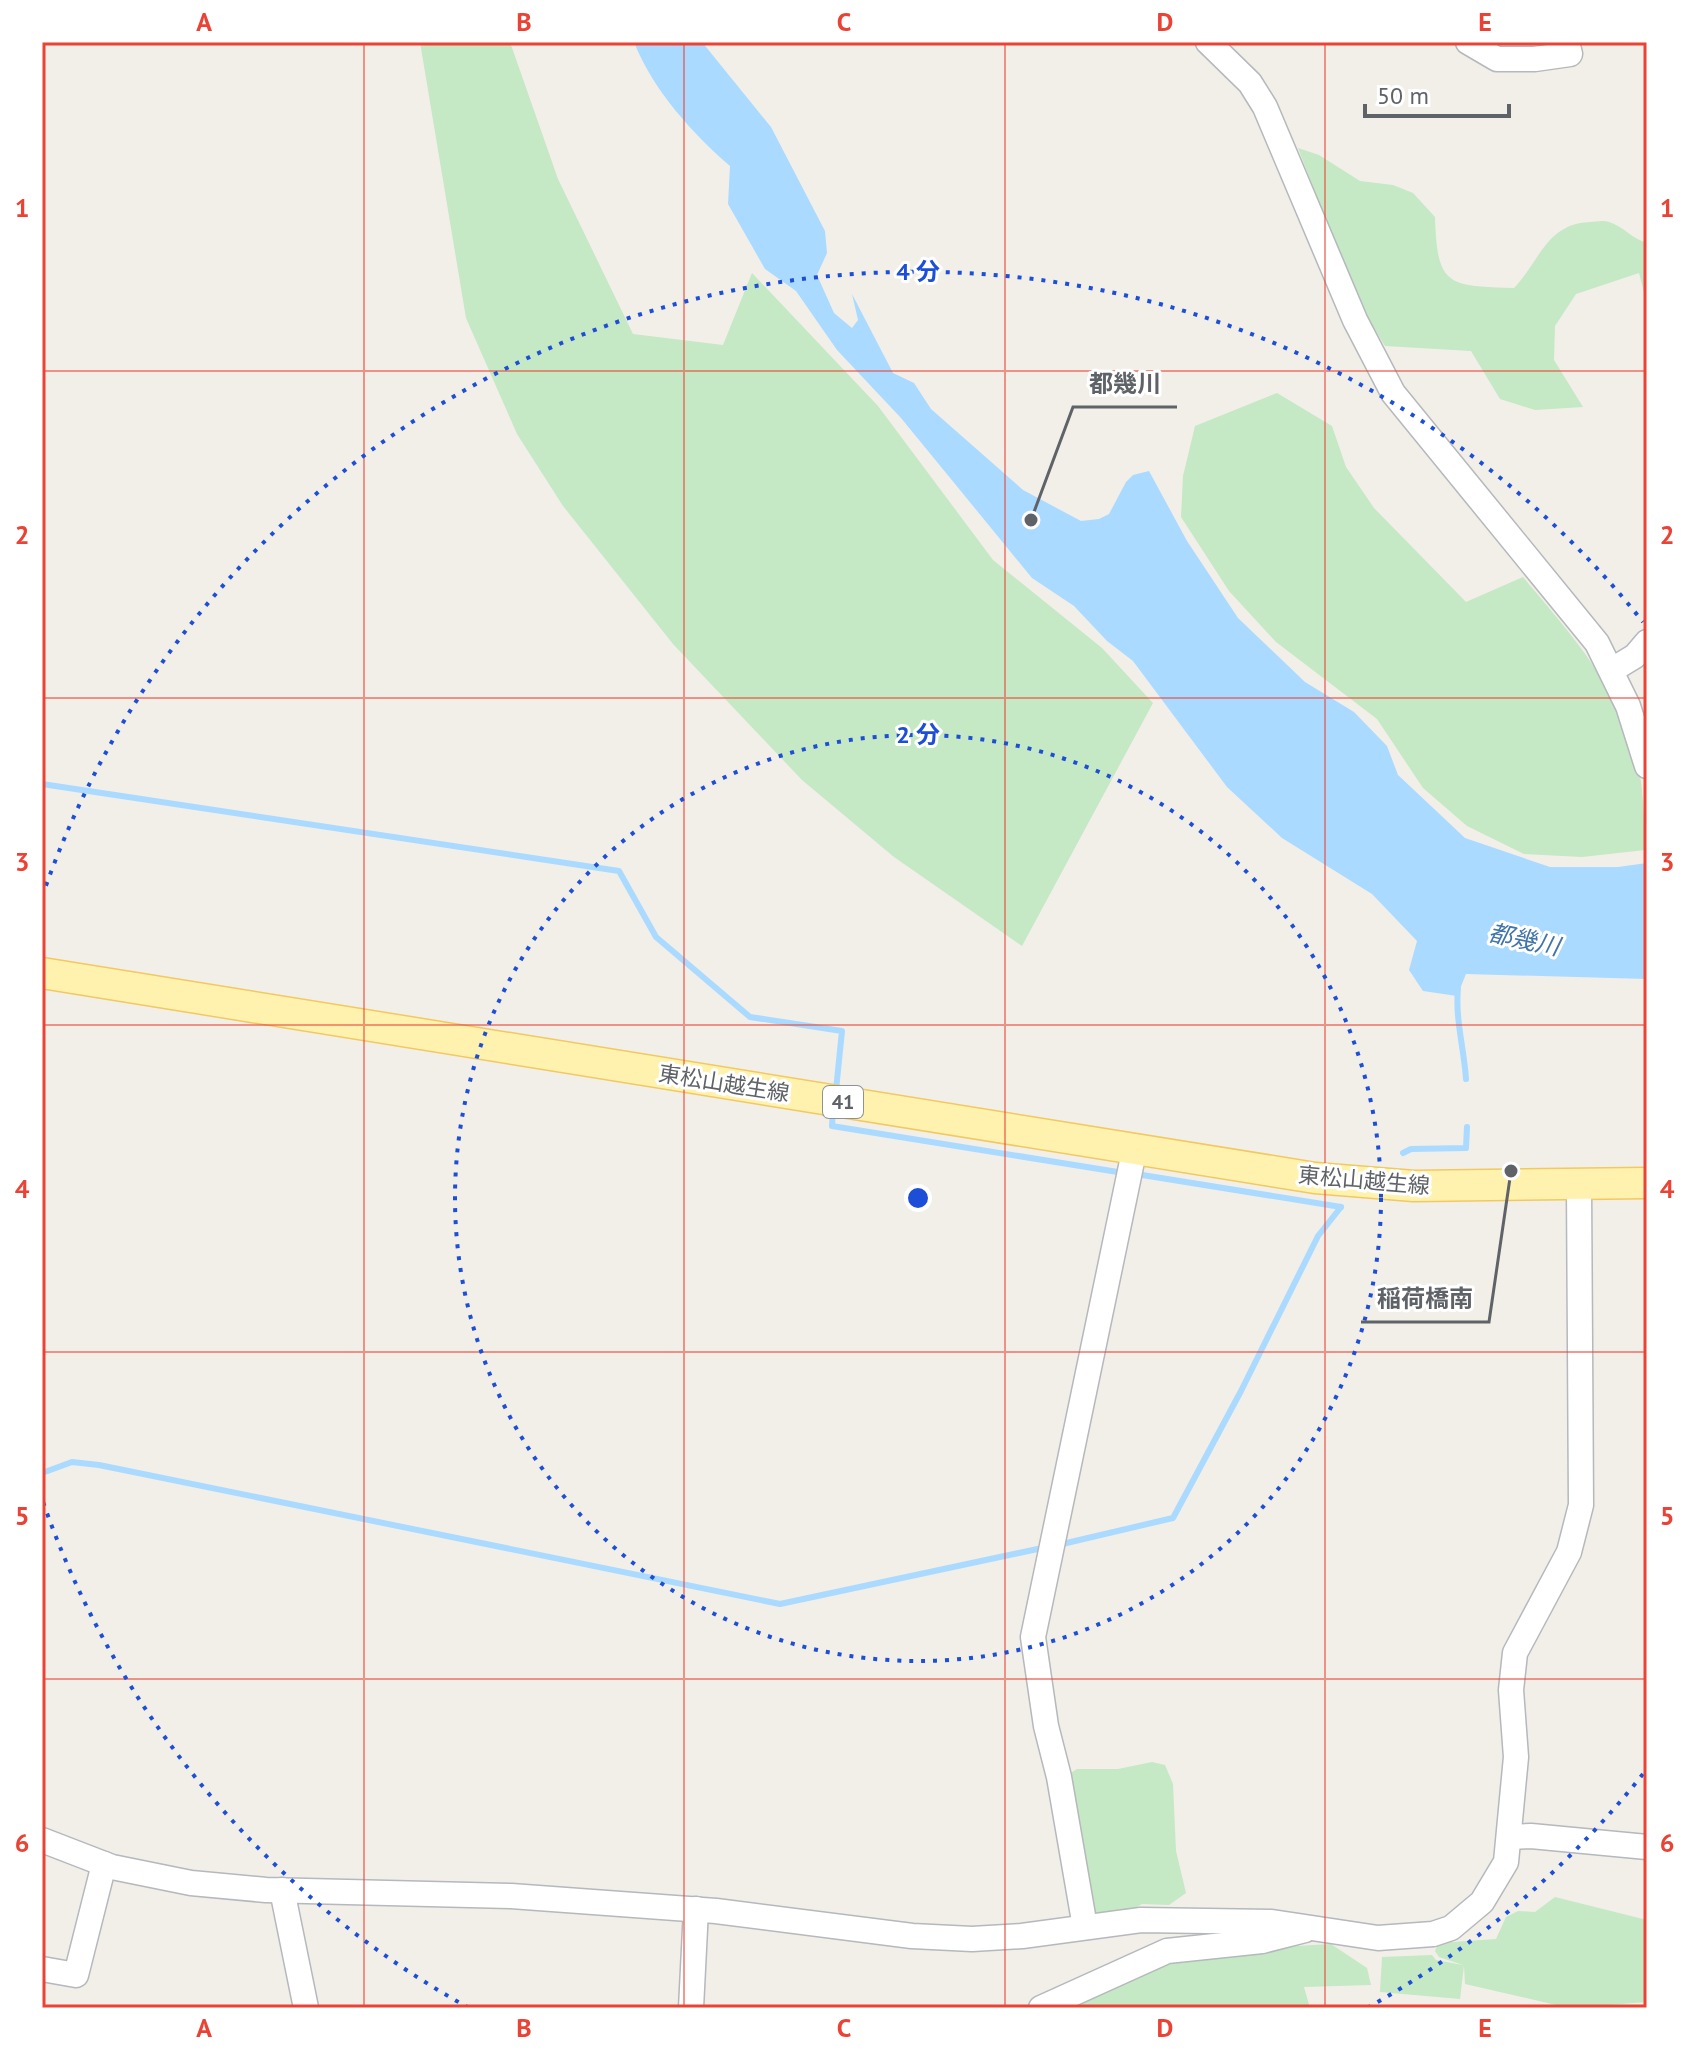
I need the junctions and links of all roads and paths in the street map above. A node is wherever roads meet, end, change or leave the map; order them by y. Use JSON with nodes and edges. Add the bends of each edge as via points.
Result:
{"nodes":[{"id":1,"x":1208,"y":42,"type":"edge"},
{"id":2,"x":1468,"y":42,"type":"edge"},
{"id":3,"x":1567,"y":42,"type":"edge"},
{"id":4,"x":1647,"y":642,"type":"edge"},
{"id":5,"x":1612,"y":670,"type":"junction"},
{"id":6,"x":1647,"y":766,"type":"edge"},
{"id":7,"x":42,"y":973,"type":"edge"},
{"id":8,"x":1135,"y":1147,"type":"junction"},
{"id":9,"x":1647,"y":1183,"type":"edge"},
{"id":10,"x":1579,"y":1186,"type":"junction"},
{"id":11,"x":1510,"y":1837,"type":"junction"},
{"id":12,"x":42,"y":1840,"type":"edge"},
{"id":13,"x":1647,"y":1847,"type":"edge"},
{"id":14,"x":104,"y":1864,"type":"junction"},
{"id":15,"x":282,"y":1890,"type":"junction"},
{"id":16,"x":696,"y":1909,"type":"junction"},
{"id":17,"x":1085,"y":1927,"type":"junction"},
{"id":18,"x":1311,"y":1927,"type":"junction"},
{"id":19,"x":42,"y":1969,"type":"edge"},
{"id":20,"x":306,"y":2008,"type":"edge"},
{"id":21,"x":691,"y":2008,"type":"edge"},
{"id":22,"x":1041,"y":2008,"type":"edge"}],
"edges":[{"from":1,"to":5,"type":"street","via":[[1250,83],[1265,107],[1355,320],[1393,393],[1597,643]]},
{"from":2,"to":3,"type":"street","via":[[1497,59],[1570,54]]},
{"from":4,"to":5,"type":"street"},
{"from":5,"to":6,"type":"street"},
{"from":7,"to":8,"type":"main road","name":"東松山越生線","number":"41"},
{"from":8,"to":10,"type":"main road","name":"東松山越生線","number":"41","via":[[1315,1178],[1414,1186]]},
{"from":8,"to":17,"type":"street","via":[[1033,1637]]},
{"from":9,"to":10,"type":"main road","name":"東松山越生線","number":"41"},
{"from":10,"to":11,"type":"street","via":[[1581,1505],[1569,1552],[1515,1653]]},
{"from":11,"to":13,"type":"street"},
{"from":11,"to":18,"type":"street","via":[[1495,1884],[1451,1928],[1378,1938]]},
{"from":12,"to":14,"type":"street"},
{"from":14,"to":15,"type":"street","via":[[191,1883]]},
{"from":14,"to":19,"type":"street","via":[[76,1975]]},
{"from":15,"to":16,"type":"street","via":[[511,1896]]},
{"from":15,"to":20,"type":"street"},
{"from":16,"to":17,"type":"street","via":[[972,1939]]},
{"from":16,"to":21,"type":"street"},
{"from":17,"to":18,"type":"street","via":[[1141,1920]]},
{"from":18,"to":22,"type":"street","via":[[1262,1941],[1167,1951]]}]}
